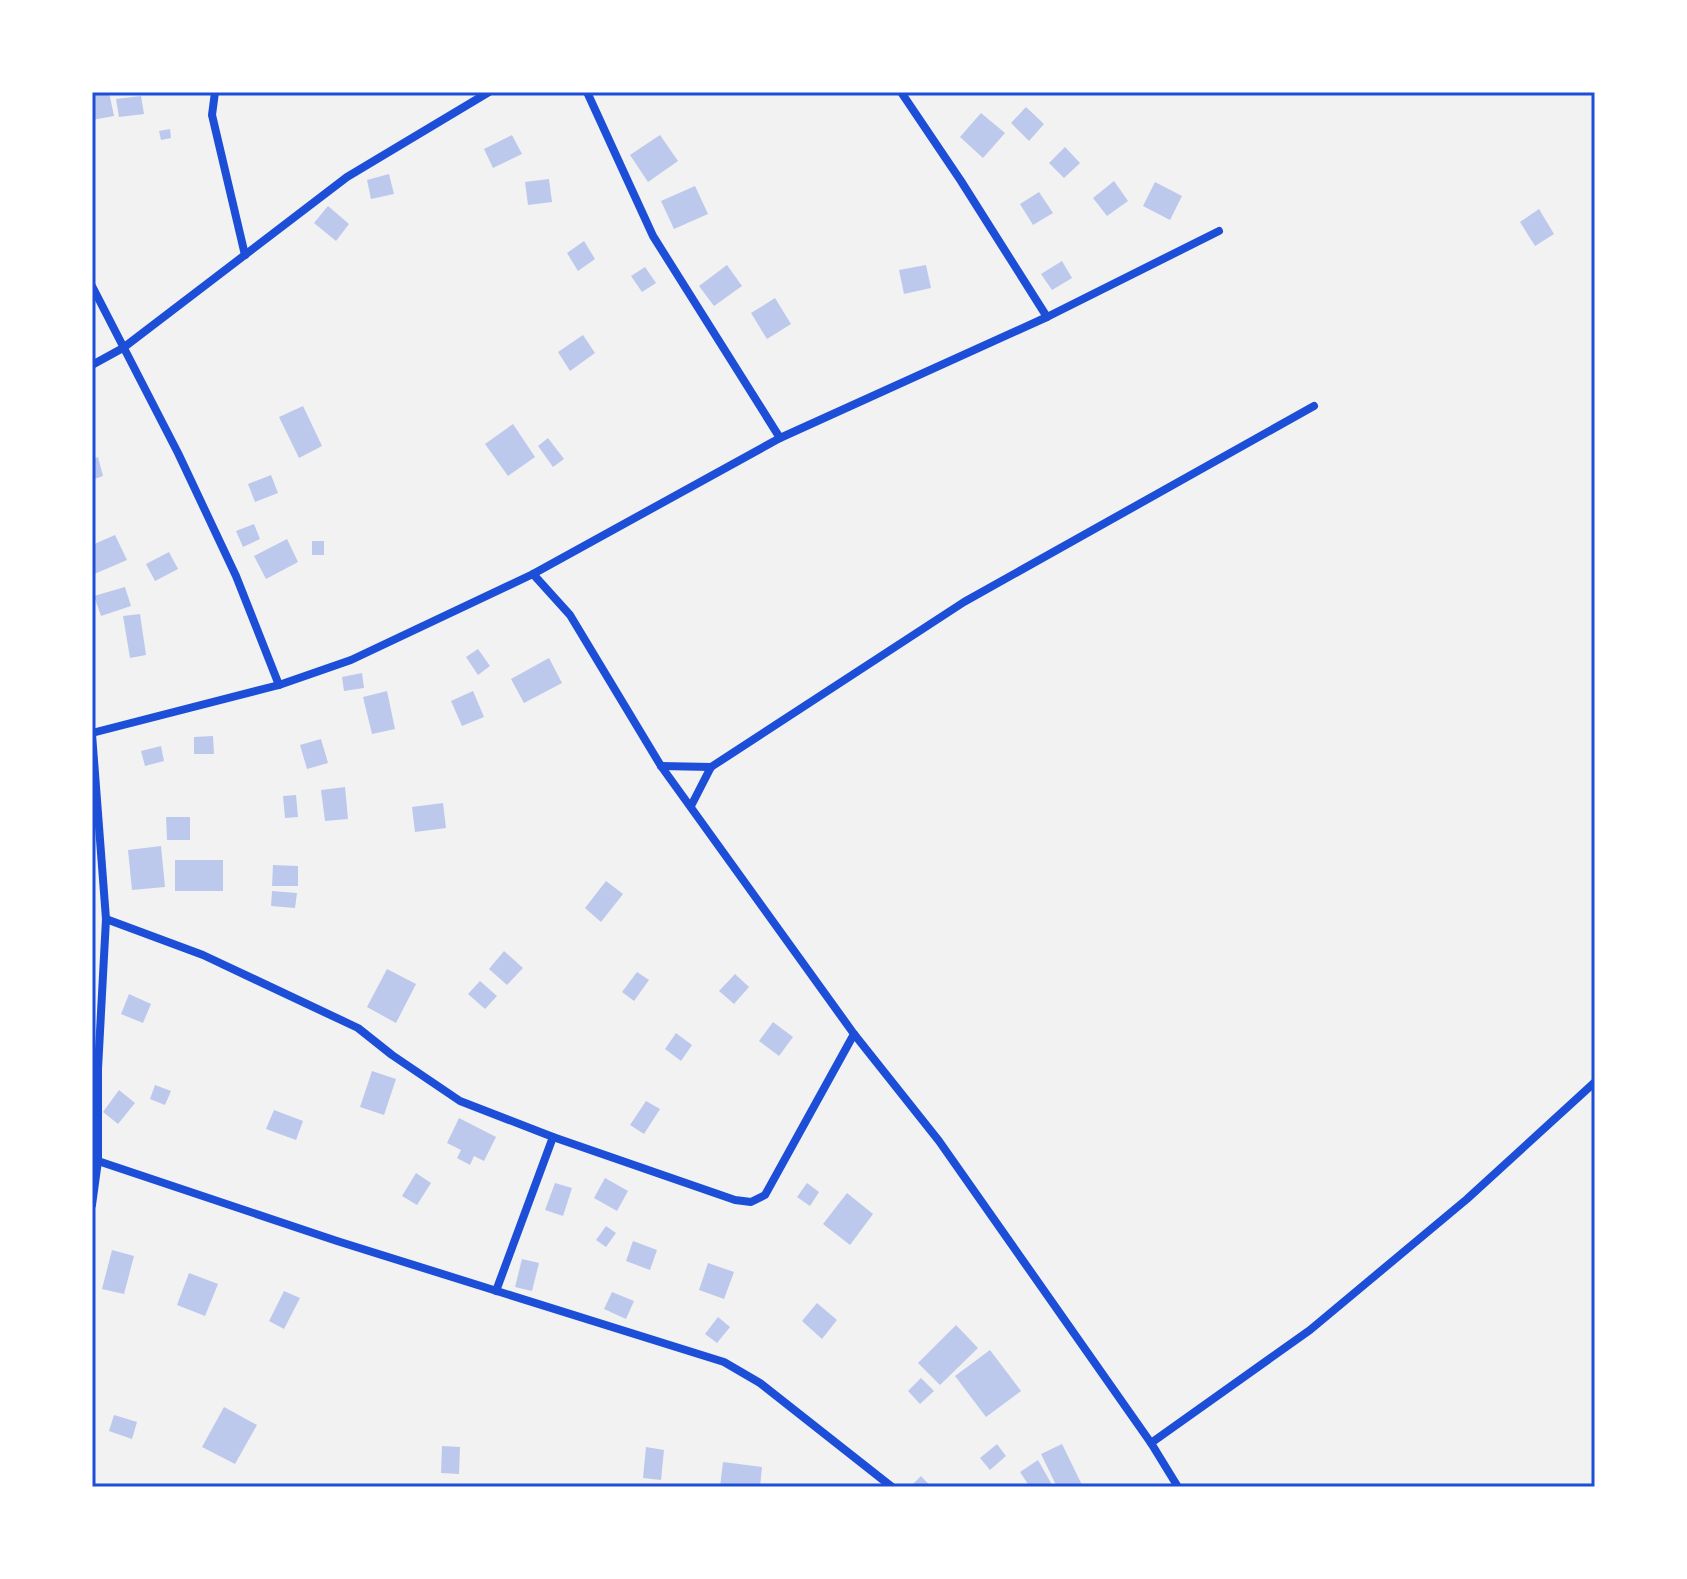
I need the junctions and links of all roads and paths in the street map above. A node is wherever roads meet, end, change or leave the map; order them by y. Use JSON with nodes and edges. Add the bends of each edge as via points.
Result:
{"nodes":[{"id":1,"x":215,"y":92,"type":"edge"},
{"id":2,"x":489,"y":92,"type":"edge"},
{"id":3,"x":587,"y":92,"type":"edge"},
{"id":4,"x":901,"y":92,"type":"edge"},
{"id":5,"x":1219,"y":231,"type":"dead end"},
{"id":6,"x":245,"y":255,"type":"junction"},
{"id":7,"x":92,"y":286,"type":"edge"},
{"id":8,"x":1047,"y":317,"type":"junction"},
{"id":9,"x":123,"y":348,"type":"junction"},
{"id":10,"x":92,"y":365,"type":"edge"},
{"id":11,"x":1314,"y":406,"type":"dead end"},
{"id":12,"x":780,"y":438,"type":"junction"},
{"id":13,"x":533,"y":574,"type":"junction"},
{"id":14,"x":279,"y":685,"type":"junction"},
{"id":15,"x":92,"y":734,"type":"edge"},
{"id":16,"x":661,"y":766,"type":"junction"},
{"id":17,"x":711,"y":767,"type":"junction"},
{"id":18,"x":691,"y":806,"type":"junction"},
{"id":19,"x":106,"y":919,"type":"junction"},
{"id":20,"x":854,"y":1034,"type":"junction"},
{"id":21,"x":95,"y":1070,"type":"edge"},
{"id":22,"x":1595,"y":1082,"type":"edge"},
{"id":23,"x":553,"y":1137,"type":"junction"},
{"id":24,"x":98,"y":1161,"type":"junction"},
{"id":25,"x":92,"y":1205,"type":"edge"},
{"id":26,"x":496,"y":1291,"type":"junction"},
{"id":27,"x":1151,"y":1443,"type":"junction"},
{"id":28,"x":892,"y":1487,"type":"edge"},
{"id":29,"x":1178,"y":1487,"type":"edge"}],
"edges":[{"from":1,"to":6,"type":"street","via":[[212,115]]},
{"from":2,"to":6,"type":"street","via":[[347,177]]},
{"from":3,"to":12,"type":"street","via":[[653,236]]},
{"from":4,"to":8,"type":"street"},
{"from":5,"to":8,"type":"street"},
{"from":6,"to":9,"type":"street"},
{"from":7,"to":9,"type":"street"},
{"from":8,"to":12,"type":"street"},
{"from":9,"to":10,"type":"street"},
{"from":9,"to":14,"type":"street","via":[[236,576]]},
{"from":11,"to":17,"type":"street","via":[[964,602]]},
{"from":12,"to":13,"type":"street"},
{"from":13,"to":14,"type":"street","via":[[351,660]]},
{"from":13,"to":16,"type":"street","via":[[570,615]]},
{"from":14,"to":15,"type":"street"},
{"from":15,"to":19,"type":"street"},
{"from":16,"to":17,"type":"street"},
{"from":16,"to":18,"type":"street"},
{"from":17,"to":18,"type":"street"},
{"from":18,"to":20,"type":"street"},
{"from":19,"to":21,"type":"street"},
{"from":19,"to":23,"type":"street","via":[[203,955],[358,1028],[460,1101]]},
{"from":20,"to":23,"type":"street","via":[[765,1195],[751,1202]]},
{"from":20,"to":27,"type":"street","via":[[939,1141]]},
{"from":21,"to":24,"type":"street"},
{"from":22,"to":27,"type":"street","via":[[1467,1199],[1310,1330]]},
{"from":23,"to":26,"type":"street"},
{"from":24,"to":25,"type":"street"},
{"from":24,"to":26,"type":"street"},
{"from":26,"to":28,"type":"street","via":[[724,1362]]},
{"from":27,"to":29,"type":"street"}]}
